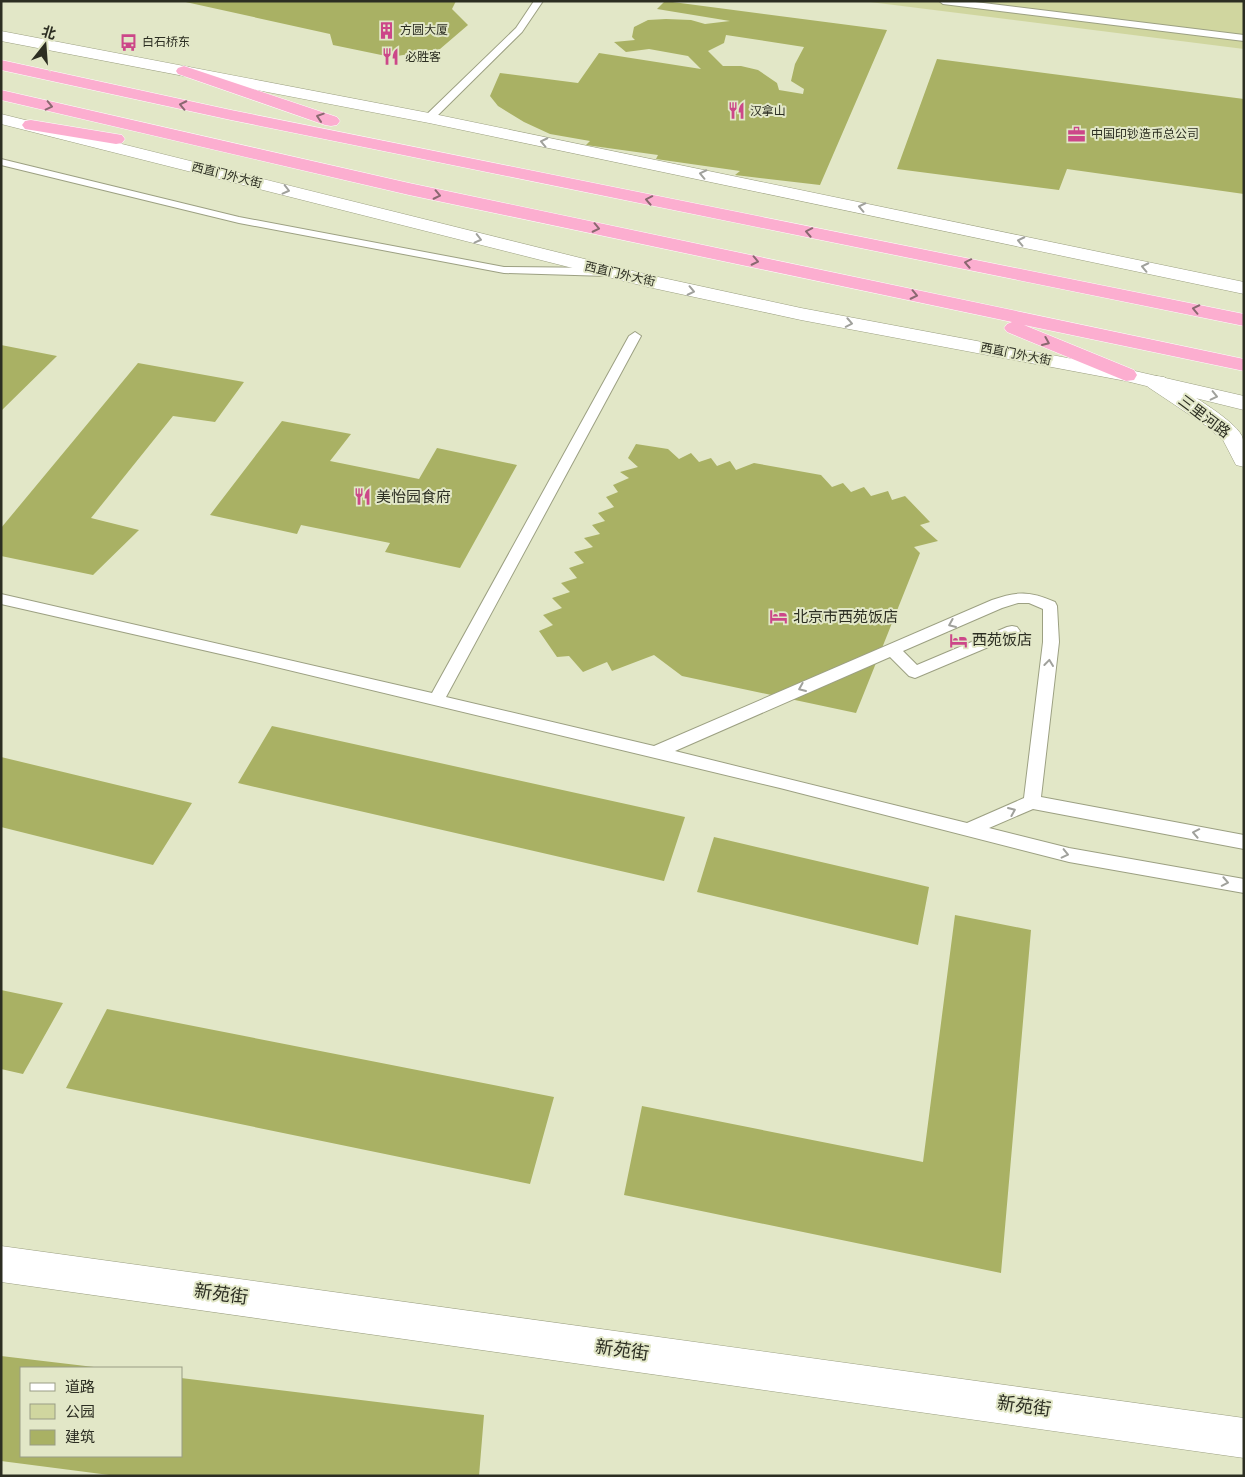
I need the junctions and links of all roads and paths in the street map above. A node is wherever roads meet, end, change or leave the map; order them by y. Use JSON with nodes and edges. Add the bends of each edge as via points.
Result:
{"nodes":[{"id":1,"x":539,"y":1,"type":"edge"},
{"id":2,"x":943,"y":1,"type":"edge"},
{"id":3,"x":1,"y":36,"type":"edge"},
{"id":4,"x":1244,"y":38,"type":"edge"},
{"id":5,"x":1,"y":65,"type":"edge"},
{"id":6,"x":184,"y":71,"type":"junction"},
{"id":7,"x":1,"y":95,"type":"edge"},
{"id":8,"x":429,"y":118,"type":"junction"},
{"id":9,"x":1,"y":119,"type":"edge"},
{"id":10,"x":32,"y":124,"type":"junction"},
{"id":11,"x":449,"y":160,"type":"junction"},
{"id":12,"x":1,"y":162,"type":"edge"},
{"id":13,"x":410,"y":189,"type":"junction"},
{"id":14,"x":608,"y":272,"type":"junction"},
{"id":15,"x":1244,"y":288,"type":"edge"},
{"id":16,"x":952,"y":303,"type":"junction"},
{"id":17,"x":1244,"y":320,"type":"edge"},
{"id":18,"x":635,"y":336,"type":"dead end"},
{"id":19,"x":1244,"y":365,"type":"edge"},
{"id":20,"x":1126,"y":375,"type":"junction"},
{"id":21,"x":1156,"y":382,"type":"junction"},
{"id":22,"x":1244,"y":403,"type":"edge"},
{"id":23,"x":1244,"y":460,"type":"edge"},
{"id":24,"x":1,"y":599,"type":"edge"},
{"id":25,"x":1012,"y":631,"type":"dead end"},
{"id":26,"x":892,"y":649,"type":"junction"},
{"id":27,"x":436,"y":700,"type":"junction"},
{"id":28,"x":654,"y":753,"type":"junction"},
{"id":29,"x":1032,"y":802,"type":"junction"},
{"id":30,"x":967,"y":830,"type":"junction"},
{"id":31,"x":1244,"y":842,"type":"edge"},
{"id":32,"x":1244,"y":886,"type":"edge"},
{"id":33,"x":1,"y":1264,"type":"edge"},
{"id":34,"x":1244,"y":1438,"type":"edge"}],
"edges":[{"from":1,"to":8,"type":"lane","via":[[519,30]]},
{"from":2,"to":4,"type":"lane"},
{"from":3,"to":6,"type":"street"},
{"from":11,"to":5,"type":"highway","one_way":true},
{"from":6,"to":8,"type":"street"},
{"from":11,"to":6,"type":"highway","one_way":true},
{"from":7,"to":13,"type":"highway","name":"西直门外大街","one_way":true},
{"from":15,"to":8,"type":"street","one_way":true},
{"from":9,"to":10,"type":"street","name":"西直门外大街"},
{"from":10,"to":13,"type":"highway"},
{"from":10,"to":14,"type":"street","name":"西直门外大街","one_way":true},
{"from":17,"to":11,"type":"highway","one_way":true},
{"from":12,"to":14,"type":"lane","via":[[239,220],[494,268]]},
{"from":13,"to":16,"type":"highway","name":"西直门外大街","one_way":true},
{"from":14,"to":20,"type":"street","name":"西直门外大街","one_way":true,"via":[[801,314]]},
{"from":16,"to":19,"type":"highway","name":"西直门外大街"},
{"from":16,"to":20,"type":"highway","one_way":true},
{"from":18,"to":27,"type":"lane"},
{"from":20,"to":21,"type":"street","name":"西直门外大街"},
{"from":21,"to":22,"type":"street","name":"西直门外大街","one_way":true},
{"from":21,"to":23,"type":"street","name":"三里河路","via":[[1213,420],[1232,437]]},
{"from":24,"to":27,"type":"lane"},
{"from":25,"to":26,"type":"lane","via":[[915,672]]},
{"from":26,"to":28,"type":"lane","one_way":true},
{"from":29,"to":26,"type":"lane","one_way":true,"via":[[1051,642],[1050,606],[1036,599],[1016,596]]},
{"from":27,"to":28,"type":"lane"},
{"from":28,"to":30,"type":"lane"},
{"from":30,"to":29,"type":"lane","one_way":true},
{"from":31,"to":29,"type":"lane","one_way":true},
{"from":30,"to":32,"type":"lane","one_way":true,"via":[[1069,855]]},
{"from":33,"to":34,"type":"street","name":"新苑街"}]}
